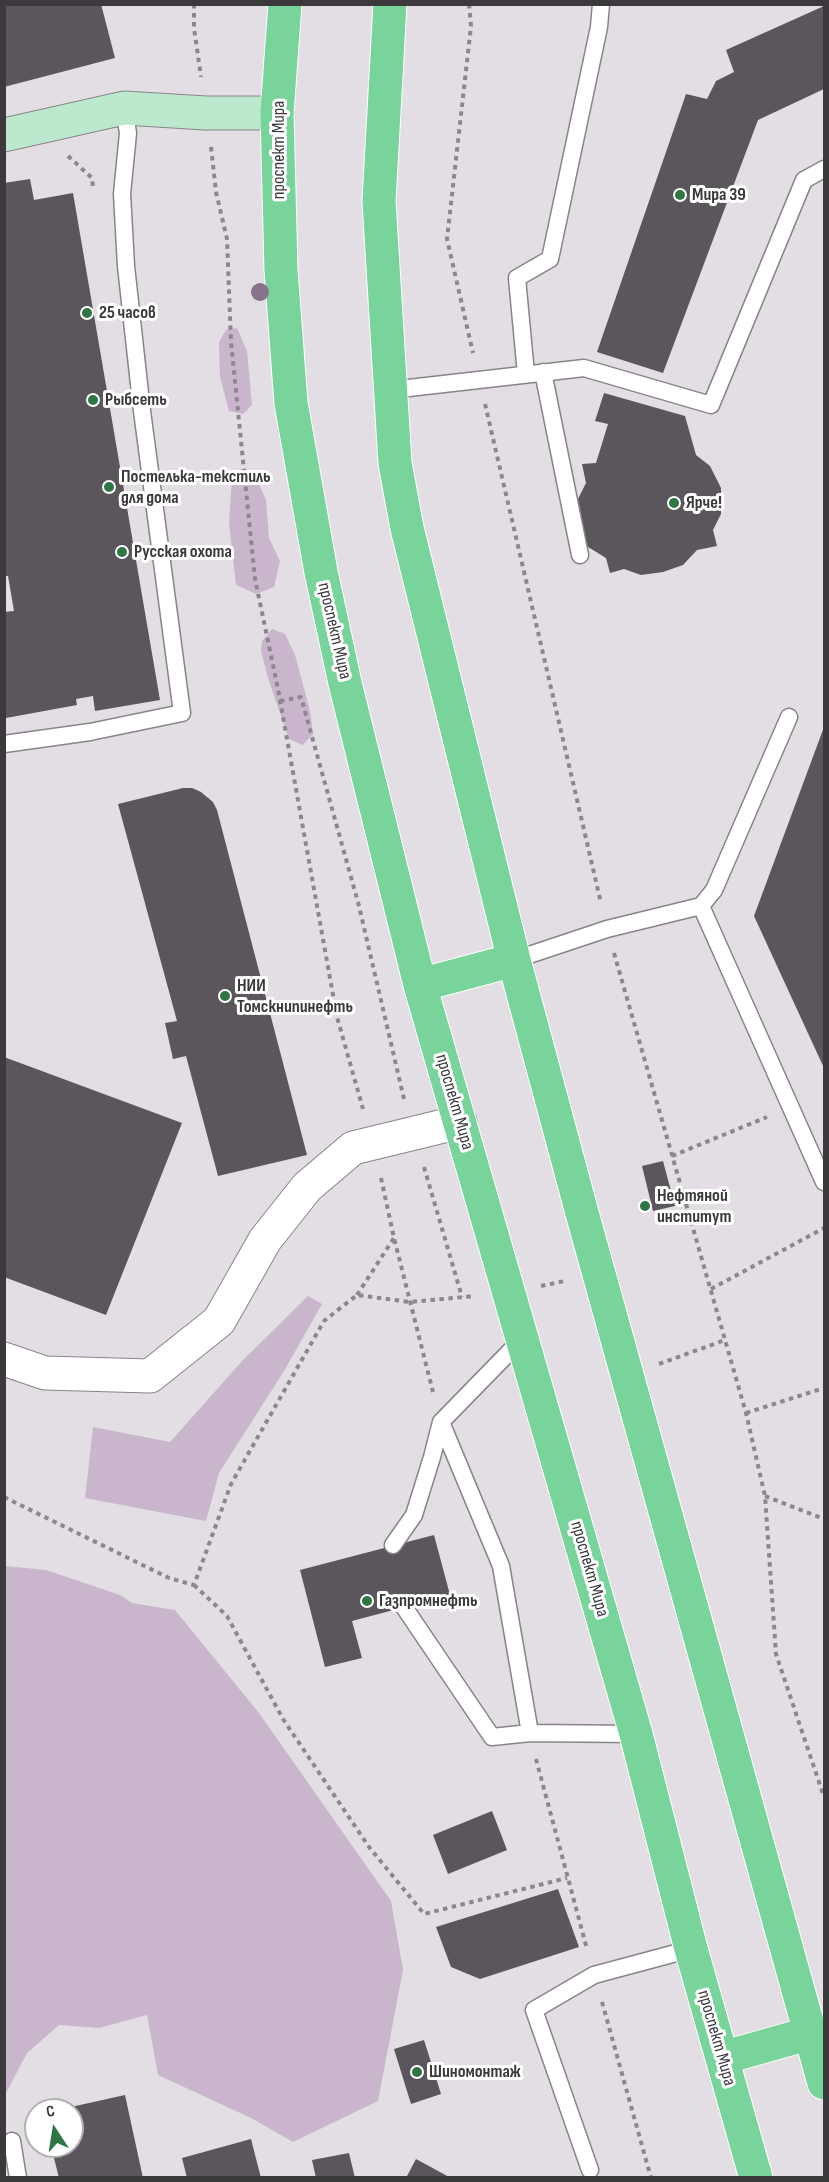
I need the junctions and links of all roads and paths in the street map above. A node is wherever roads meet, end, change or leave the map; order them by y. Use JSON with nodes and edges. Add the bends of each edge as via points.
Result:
{"nodes":[{"id":1,"x":194,"y":4,"type":"edge"},
{"id":2,"x":285,"y":4,"type":"edge"},
{"id":3,"x":390,"y":4,"type":"edge"},
{"id":4,"x":601,"y":4,"type":"edge"},
{"id":5,"x":124,"y":108,"type":"junction"},
{"id":6,"x":206,"y":112,"type":"junction"},
{"id":7,"x":276,"y":113,"type":"junction"},
{"id":8,"x":4,"y":135,"type":"edge"},
{"id":9,"x":825,"y":169,"type":"edge"},
{"id":10,"x":535,"y":373,"type":"junction"},
{"id":11,"x":391,"y":390,"type":"junction"},
{"id":12,"x":580,"y":555,"type":"dead end"},
{"id":13,"x":280,"y":701,"type":"junction"},
{"id":14,"x":789,"y":717,"type":"dead end"},
{"id":15,"x":4,"y":744,"type":"edge"},
{"id":16,"x":701,"y":906,"type":"junction"},
{"id":17,"x":514,"y":960,"type":"junction"},
{"id":18,"x":420,"y":985,"type":"junction"},
{"id":19,"x":790,"y":1108,"type":"junction"},
{"id":20,"x":460,"y":1122,"type":"junction"},
{"id":21,"x":414,"y":1134,"type":"junction"},
{"id":22,"x":372,"y":1144,"type":"junction"},
{"id":23,"x":672,"y":1156,"type":"dead end"},
{"id":24,"x":825,"y":1182,"type":"edge"},
{"id":25,"x":825,"y":1228,"type":"edge"},
{"id":26,"x":394,"y":1238,"type":"junction"},
{"id":27,"x":711,"y":1289,"type":"dead end"},
{"id":28,"x":357,"y":1295,"type":"junction"},
{"id":29,"x":479,"y":1295,"type":"dead end"},
{"id":30,"x":462,"y":1297,"type":"junction"},
{"id":31,"x":410,"y":1302,"type":"junction"},
{"id":32,"x":522,"y":1338,"type":"junction"},
{"id":33,"x":725,"y":1340,"type":"dead end"},
{"id":34,"x":4,"y":1359,"type":"edge"},
{"id":35,"x":668,"y":1361,"type":"dead end"},
{"id":36,"x":825,"y":1388,"type":"edge"},
{"id":37,"x":746,"y":1413,"type":"dead end"},
{"id":38,"x":441,"y":1422,"type":"junction"},
{"id":39,"x":765,"y":1496,"type":"dead end"},
{"id":40,"x":4,"y":1497,"type":"edge"},
{"id":41,"x":825,"y":1519,"type":"edge"},
{"id":42,"x":393,"y":1545,"type":"dead end"},
{"id":43,"x":194,"y":1585,"type":"junction"},
{"id":44,"x":404,"y":1607,"type":"dead end"},
{"id":45,"x":530,"y":1732,"type":"junction"},
{"id":46,"x":636,"y":1734,"type":"junction"},
{"id":47,"x":567,"y":1878,"type":"junction"},
{"id":48,"x":691,"y":1949,"type":"junction"},
{"id":49,"x":594,"y":1975,"type":"junction"},
{"id":50,"x":811,"y":2033,"type":"junction"},
{"id":51,"x":722,"y":2058,"type":"junction"},
{"id":52,"x":825,"y":2083,"type":"edge"},
{"id":53,"x":12,"y":2141,"type":"dead end"},
{"id":54,"x":590,"y":2170,"type":"dead end"},
{"id":55,"x":18,"y":2178,"type":"edge"},
{"id":56,"x":651,"y":2178,"type":"edge"},
{"id":57,"x":756,"y":2178,"type":"edge"}],
"edges":[{"from":1,"to":6,"type":"path"},
{"from":2,"to":7,"type":"main road","name":"проспект Мира"},
{"from":3,"to":11,"type":"main road","via":[[379,201]]},
{"from":4,"to":10,"type":"lane","via":[[550,259],[517,278]]},
{"from":5,"to":6,"type":"street"},
{"from":5,"to":8,"type":"street"},
{"from":5,"to":15,"type":"lane","via":[[128,133],[122,194],[126,266],[182,713]]},
{"from":6,"to":7,"type":"street"},
{"from":6,"to":13,"type":"path","via":[[216,192],[227,239],[231,342],[255,579]]},
{"from":7,"to":18,"type":"main road","name":"проспект Мира","via":[[281,270],[291,403],[343,672]]},
{"from":9,"to":10,"type":"lane","via":[[804,180],[711,405],[584,368]]},
{"from":10,"to":11,"type":"lane"},
{"from":10,"to":12,"type":"lane"},
{"from":11,"to":17,"type":"main road","via":[[396,463],[407,528]]},
{"from":13,"to":21,"type":"path","via":[[302,697],[359,906]]},
{"from":13,"to":22,"type":"path","via":[[337,1017]]},
{"from":14,"to":16,"type":"lane","via":[[714,890]]},
{"from":16,"to":17,"type":"lane","via":[[608,929]]},
{"from":16,"to":19,"type":"lane"},
{"from":17,"to":18,"type":"main road"},
{"from":17,"to":50,"type":"main road"},
{"from":18,"to":20,"type":"main road","name":"проспект Мира"},
{"from":19,"to":23,"type":"path"},
{"from":19,"to":24,"type":"lane"},
{"from":20,"to":21,"type":"street"},
{"from":20,"to":32,"type":"main road","name":"проспект Мира"},
{"from":21,"to":22,"type":"street"},
{"from":21,"to":30,"type":"path"},
{"from":22,"to":26,"type":"path"},
{"from":22,"to":34,"type":"street","via":[[352,1148],[307,1187],[265,1240],[219,1321],[150,1376],[45,1373]]},
{"from":25,"to":27,"type":"path"},
{"from":26,"to":28,"type":"path"},
{"from":26,"to":31,"type":"path"},
{"from":28,"to":31,"type":"path"},
{"from":28,"to":43,"type":"path","via":[[324,1321],[231,1484]]},
{"from":29,"to":30,"type":"path"},
{"from":30,"to":31,"type":"path"},
{"from":31,"to":38,"type":"path"},
{"from":32,"to":38,"type":"lane"},
{"from":32,"to":46,"type":"main road","name":"проспект Мира"},
{"from":33,"to":35,"type":"path"},
{"from":36,"to":37,"type":"path"},
{"from":38,"to":42,"type":"lane","via":[[414,1515]]},
{"from":38,"to":45,"type":"lane","via":[[501,1566]]},
{"from":39,"to":41,"type":"path"},
{"from":40,"to":43,"type":"path","via":[[169,1578]]},
{"from":43,"to":47,"type":"path","via":[[227,1616],[283,1719],[369,1847],[424,1914]]},
{"from":44,"to":45,"type":"lane","via":[[492,1737]]},
{"from":45,"to":46,"type":"lane"},
{"from":45,"to":47,"type":"path"},
{"from":46,"to":48,"type":"main road","name":"проспект Мира"},
{"from":47,"to":49,"type":"path"},
{"from":48,"to":49,"type":"lane"},
{"from":48,"to":51,"type":"main road","name":"проспект Мира"},
{"from":49,"to":54,"type":"lane","via":[[534,2010]]},
{"from":49,"to":56,"type":"path"},
{"from":50,"to":51,"type":"main road"},
{"from":50,"to":52,"type":"main road"},
{"from":51,"to":57,"type":"main road","name":"проспект Мира"},
{"from":53,"to":55,"type":"lane"}]}
